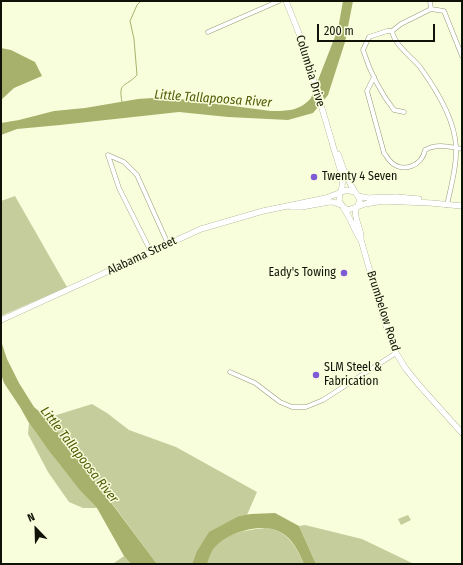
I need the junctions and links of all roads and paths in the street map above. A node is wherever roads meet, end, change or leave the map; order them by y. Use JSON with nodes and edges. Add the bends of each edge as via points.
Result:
{"nodes":[{"id":1,"x":279,"y":1,"type":"edge"},
{"id":2,"x":286,"y":1,"type":"edge"},
{"id":3,"x":430,"y":1,"type":"edge"},
{"id":4,"x":431,"y":9,"type":"junction"},
{"id":5,"x":392,"y":31,"type":"junction"},
{"id":6,"x":208,"y":32,"type":"dead end"},
{"id":7,"x":462,"y":56,"type":"edge"},
{"id":8,"x":374,"y":77,"type":"junction"},
{"id":9,"x":404,"y":112,"type":"dead end"},
{"id":10,"x":332,"y":142,"type":"junction"},
{"id":11,"x":456,"y":148,"type":"junction"},
{"id":12,"x":462,"y":149,"type":"edge"},
{"id":13,"x":341,"y":192,"type":"junction"},
{"id":14,"x":356,"y":194,"type":"junction"},
{"id":15,"x":431,"y":203,"type":"junction"},
{"id":16,"x":447,"y":205,"type":"junction"},
{"id":17,"x":342,"y":206,"type":"junction"},
{"id":18,"x":462,"y":206,"type":"edge"},
{"id":19,"x":283,"y":207,"type":"junction"},
{"id":20,"x":357,"y":208,"type":"junction"},
{"id":21,"x":361,"y":240,"type":"junction"},
{"id":22,"x":168,"y":244,"type":"junction"},
{"id":23,"x":151,"y":252,"type":"junction"},
{"id":24,"x":3,"y":319,"type":"edge"},
{"id":25,"x":396,"y":353,"type":"junction"},
{"id":26,"x":230,"y":372,"type":"dead end"},
{"id":27,"x":462,"y":433,"type":"edge"}],
"edges":[{"from":1,"to":6,"type":"street"},
{"from":2,"to":10,"type":"main road","name":"Columbia Drive","via":[[297,27]]},
{"from":3,"to":4,"type":"street"},
{"from":4,"to":5,"type":"street"},
{"from":4,"to":7,"type":"street","via":[[444,11]]},
{"from":5,"to":8,"type":"street","via":[[369,37],[365,43],[363,50],[366,62]]},
{"from":5,"to":11,"type":"street","via":[[394,38],[434,89],[450,118]]},
{"from":8,"to":9,"type":"street","via":[[394,110]]},
{"from":8,"to":11,"type":"street","via":[[367,91],[384,153],[390,161],[406,168],[418,163],[425,150],[430,147]]},
{"from":10,"to":13,"type":"main road","name":"Columbia Drive","via":[[343,179]]},
{"from":10,"to":14,"type":"main road","name":"Columbia Drive"},
{"from":11,"to":12,"type":"street"},
{"from":11,"to":16,"type":"street"},
{"from":13,"to":14,"type":"main road","via":[[347,190]]},
{"from":13,"to":17,"type":"main road","via":[[338,198]]},
{"from":13,"to":19,"type":"main road","name":"Alabama Street","via":[[326,198]]},
{"from":14,"to":15,"type":"main road","via":[[368,198],[419,199]]},
{"from":14,"to":20,"type":"main road","via":[[360,201]]},
{"from":15,"to":16,"type":"main road"},
{"from":15,"to":20,"type":"main road","via":[[383,201]]},
{"from":16,"to":18,"type":"main road"},
{"from":17,"to":19,"type":"main road","name":"Alabama Street","via":[[329,202],[302,207]]},
{"from":17,"to":20,"type":"main road","via":[[348,210]]},
{"from":17,"to":21,"type":"main road","name":"Brumbelow Road"},
{"from":19,"to":22,"type":"main road","name":"Alabama Street","via":[[201,229]]},
{"from":20,"to":21,"type":"main road","name":"Brumbelow Road","via":[[355,216]]},
{"from":21,"to":25,"type":"main road","name":"Brumbelow Road"},
{"from":22,"to":23,"type":"main road","name":"Alabama Street"},
{"from":22,"to":23,"type":"street","via":[[137,175],[124,162],[108,155],[119,188]]},
{"from":23,"to":24,"type":"main road","name":"Alabama Street"},
{"from":25,"to":26,"type":"street","via":[[323,400],[306,407],[292,407],[280,402],[256,383]]},
{"from":25,"to":27,"type":"main road","name":"Brumbelow Road","via":[[410,375]]}]}
